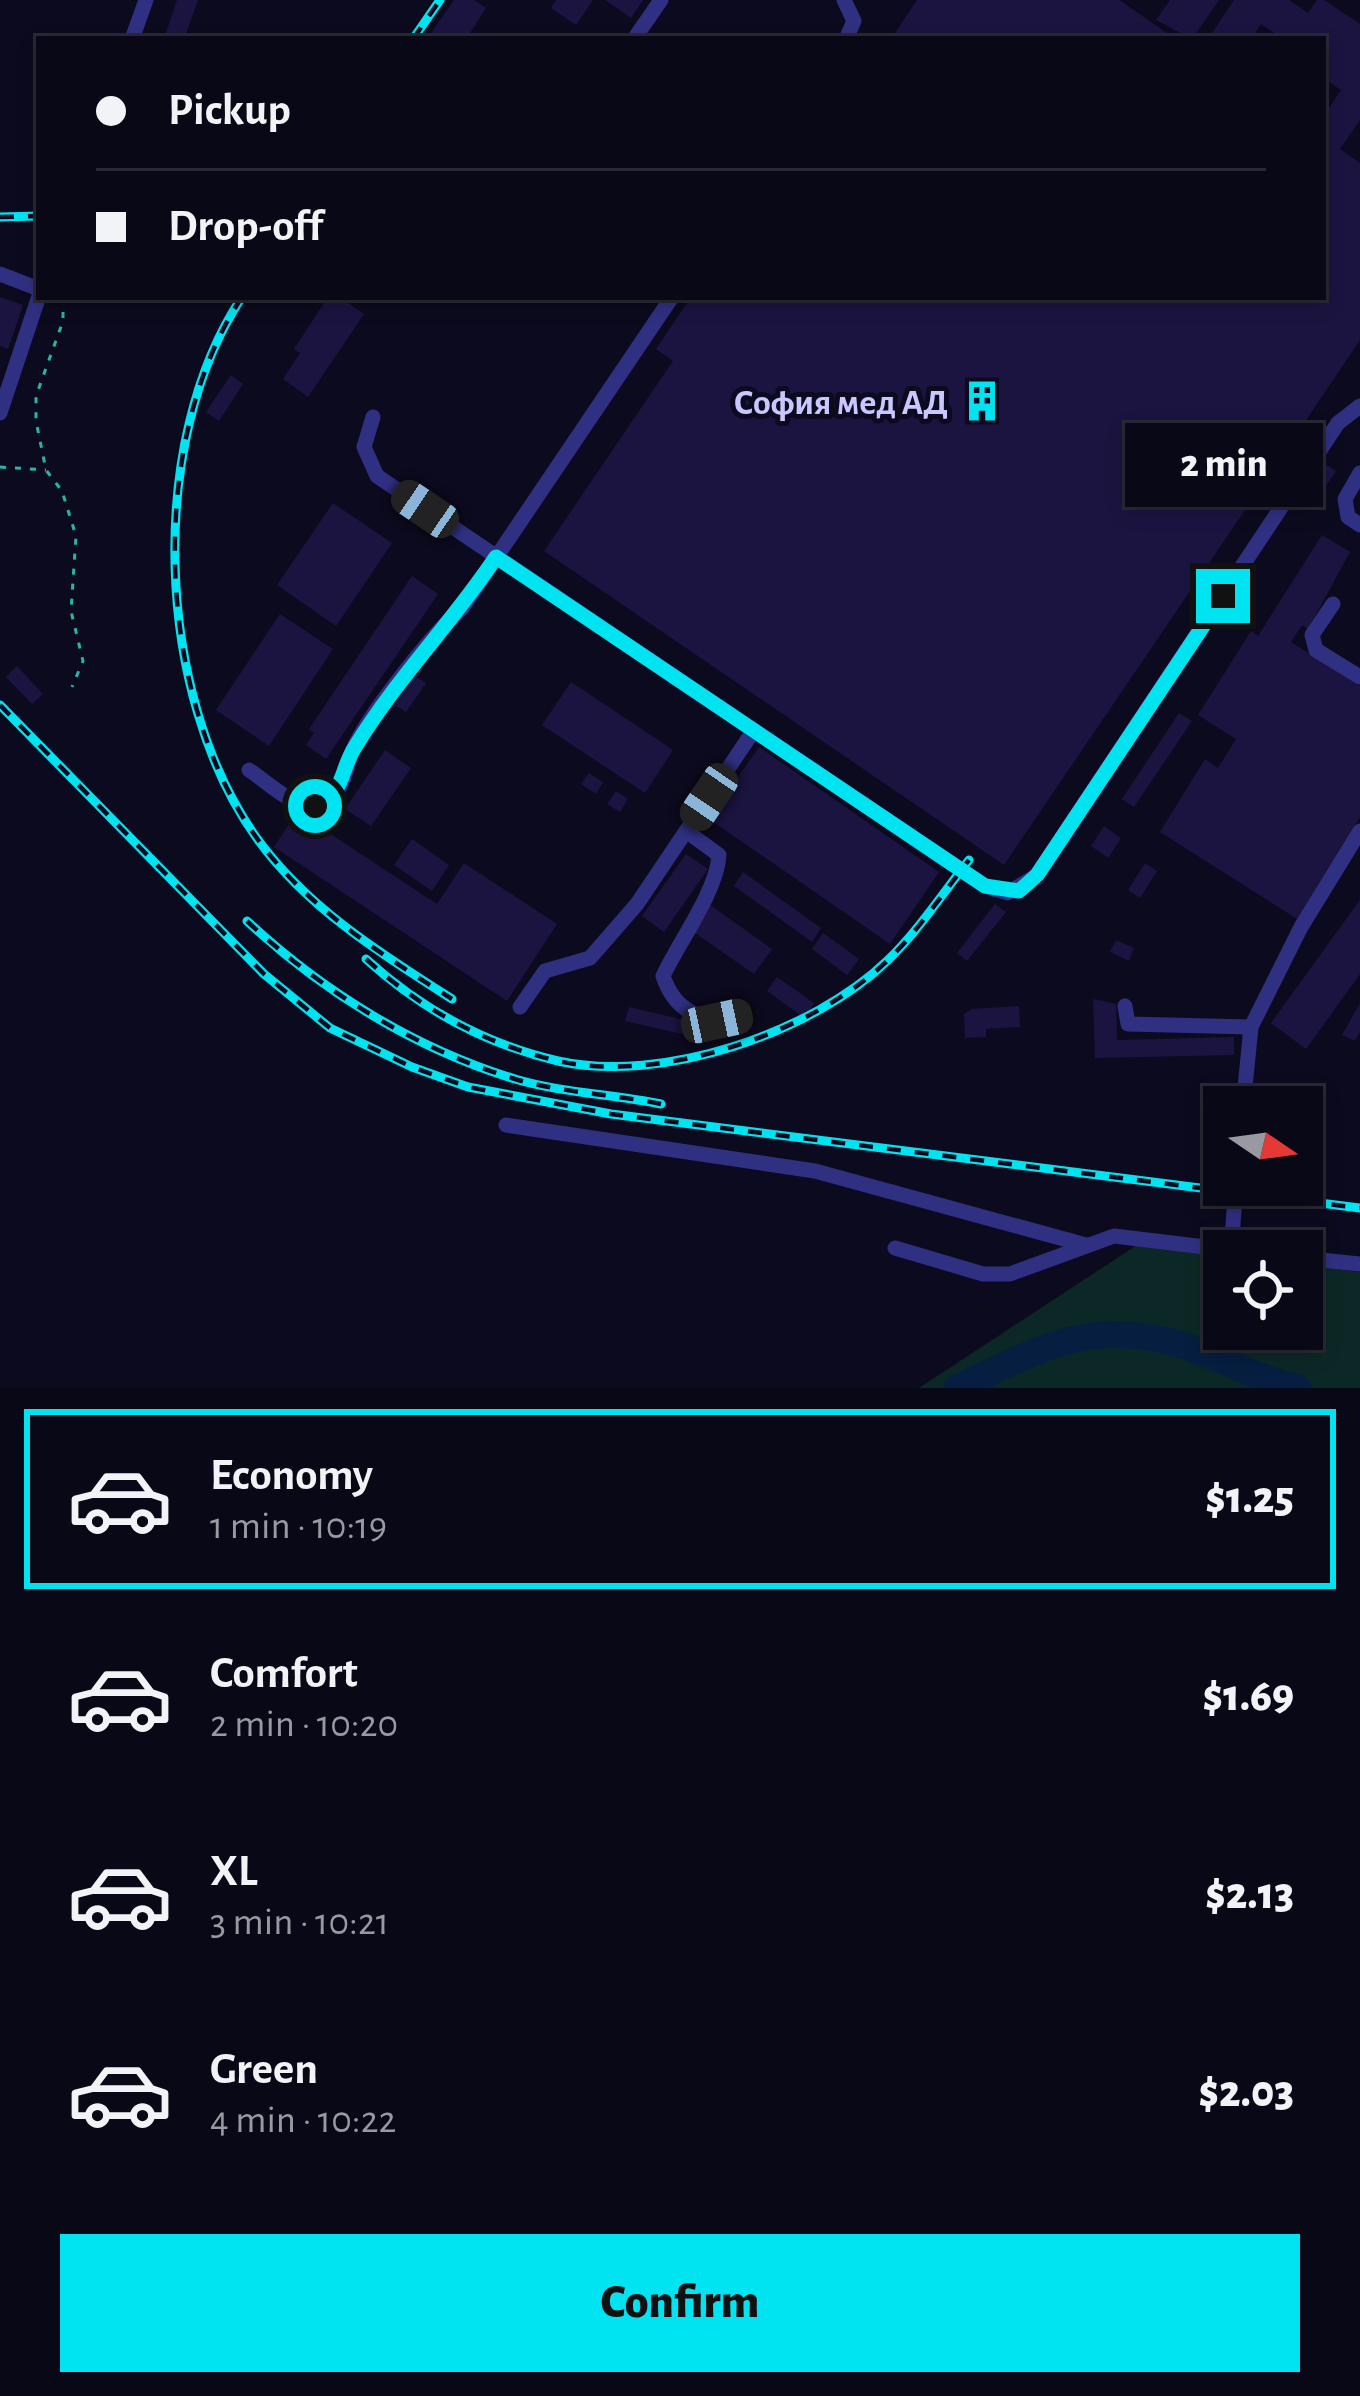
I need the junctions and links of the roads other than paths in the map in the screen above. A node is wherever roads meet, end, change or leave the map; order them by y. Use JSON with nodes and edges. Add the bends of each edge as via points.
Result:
{"nodes":[{"id":1,"x":146,"y":0,"type":"edge"},
{"id":2,"x":661,"y":0,"type":"edge"},
{"id":3,"x":844,"y":0,"type":"edge"},
{"id":4,"x":133,"y":36,"type":"edge"},
{"id":5,"x":636,"y":36,"type":"edge"},
{"id":6,"x":847,"y":36,"type":"edge"},
{"id":7,"x":0,"y":274,"type":"edge"},
{"id":8,"x":36,"y":291,"type":"edge"},
{"id":9,"x":36,"y":300,"type":"edge"},
{"id":10,"x":670,"y":300,"type":"edge"},
{"id":11,"x":1360,"y":406,"type":"edge"},
{"id":12,"x":0,"y":412,"type":"edge"},
{"id":13,"x":373,"y":417,"type":"dead end"},
{"id":14,"x":1316,"y":456,"type":"dead end"},
{"id":15,"x":1360,"y":473,"type":"edge"},
{"id":16,"x":1302,"y":476,"type":"dead end"},
{"id":17,"x":1360,"y":525,"type":"edge"},
{"id":18,"x":496,"y":557,"type":"junction"},
{"id":19,"x":1333,"y":604,"type":"dead end"},
{"id":20,"x":1360,"y":677,"type":"edge"},
{"id":21,"x":754,"y":730,"type":"junction"},
{"id":22,"x":249,"y":770,"type":"dead end"},
{"id":23,"x":686,"y":831,"type":"junction"},
{"id":24,"x":1360,"y":831,"type":"edge"},
{"id":25,"x":1125,"y":1006,"type":"dead end"},
{"id":26,"x":520,"y":1007,"type":"dead end"},
{"id":27,"x":742,"y":1016,"type":"dead end"},
{"id":28,"x":1251,"y":1027,"type":"junction"},
{"id":29,"x":1246,"y":1086,"type":"edge"},
{"id":30,"x":506,"y":1125,"type":"dead end"},
{"id":31,"x":1086,"y":1246,"type":"junction"},
{"id":32,"x":1203,"y":1247,"type":"edge"},
{"id":33,"x":895,"y":1248,"type":"dead end"},
{"id":34,"x":1323,"y":1260,"type":"edge"},
{"id":35,"x":1360,"y":1264,"type":"edge"}],
"edges":[{"from":1,"to":4,"type":"street"},
{"from":2,"to":5,"type":"street"},
{"from":3,"to":6,"type":"street","via":[[854,21]]},
{"from":7,"to":8,"type":"street"},
{"from":9,"to":12,"type":"street"},
{"from":10,"to":18,"type":"street"},
{"from":11,"to":14,"type":"street"},
{"from":13,"to":18,"type":"street","via":[[364,447],[376,476]]},
{"from":15,"to":17,"type":"street","via":[[1345,499],[1348,517]]},
{"from":16,"to":21,"type":"street","via":[[1019,891],[985,886]]},
{"from":18,"to":21,"type":"street"},
{"from":18,"to":22,"type":"street","via":[[351,752],[332,798],[298,803]]},
{"from":19,"to":20,"type":"street","via":[[1312,635],[1316,650]]},
{"from":21,"to":23,"type":"street"},
{"from":23,"to":26,"type":"street","via":[[590,958],[545,970]]},
{"from":23,"to":27,"type":"street","via":[[718,855],[718,878],[663,976],[671,1000],[692,1015]]},
{"from":24,"to":28,"type":"street"},
{"from":25,"to":28,"type":"street","via":[[1128,1024]]},
{"from":28,"to":29,"type":"street"},
{"from":30,"to":31,"type":"street","via":[[815,1171]]},
{"from":31,"to":32,"type":"street","via":[[1114,1236]]},
{"from":31,"to":33,"type":"street","via":[[1010,1274]]},
{"from":34,"to":35,"type":"street"}]}
